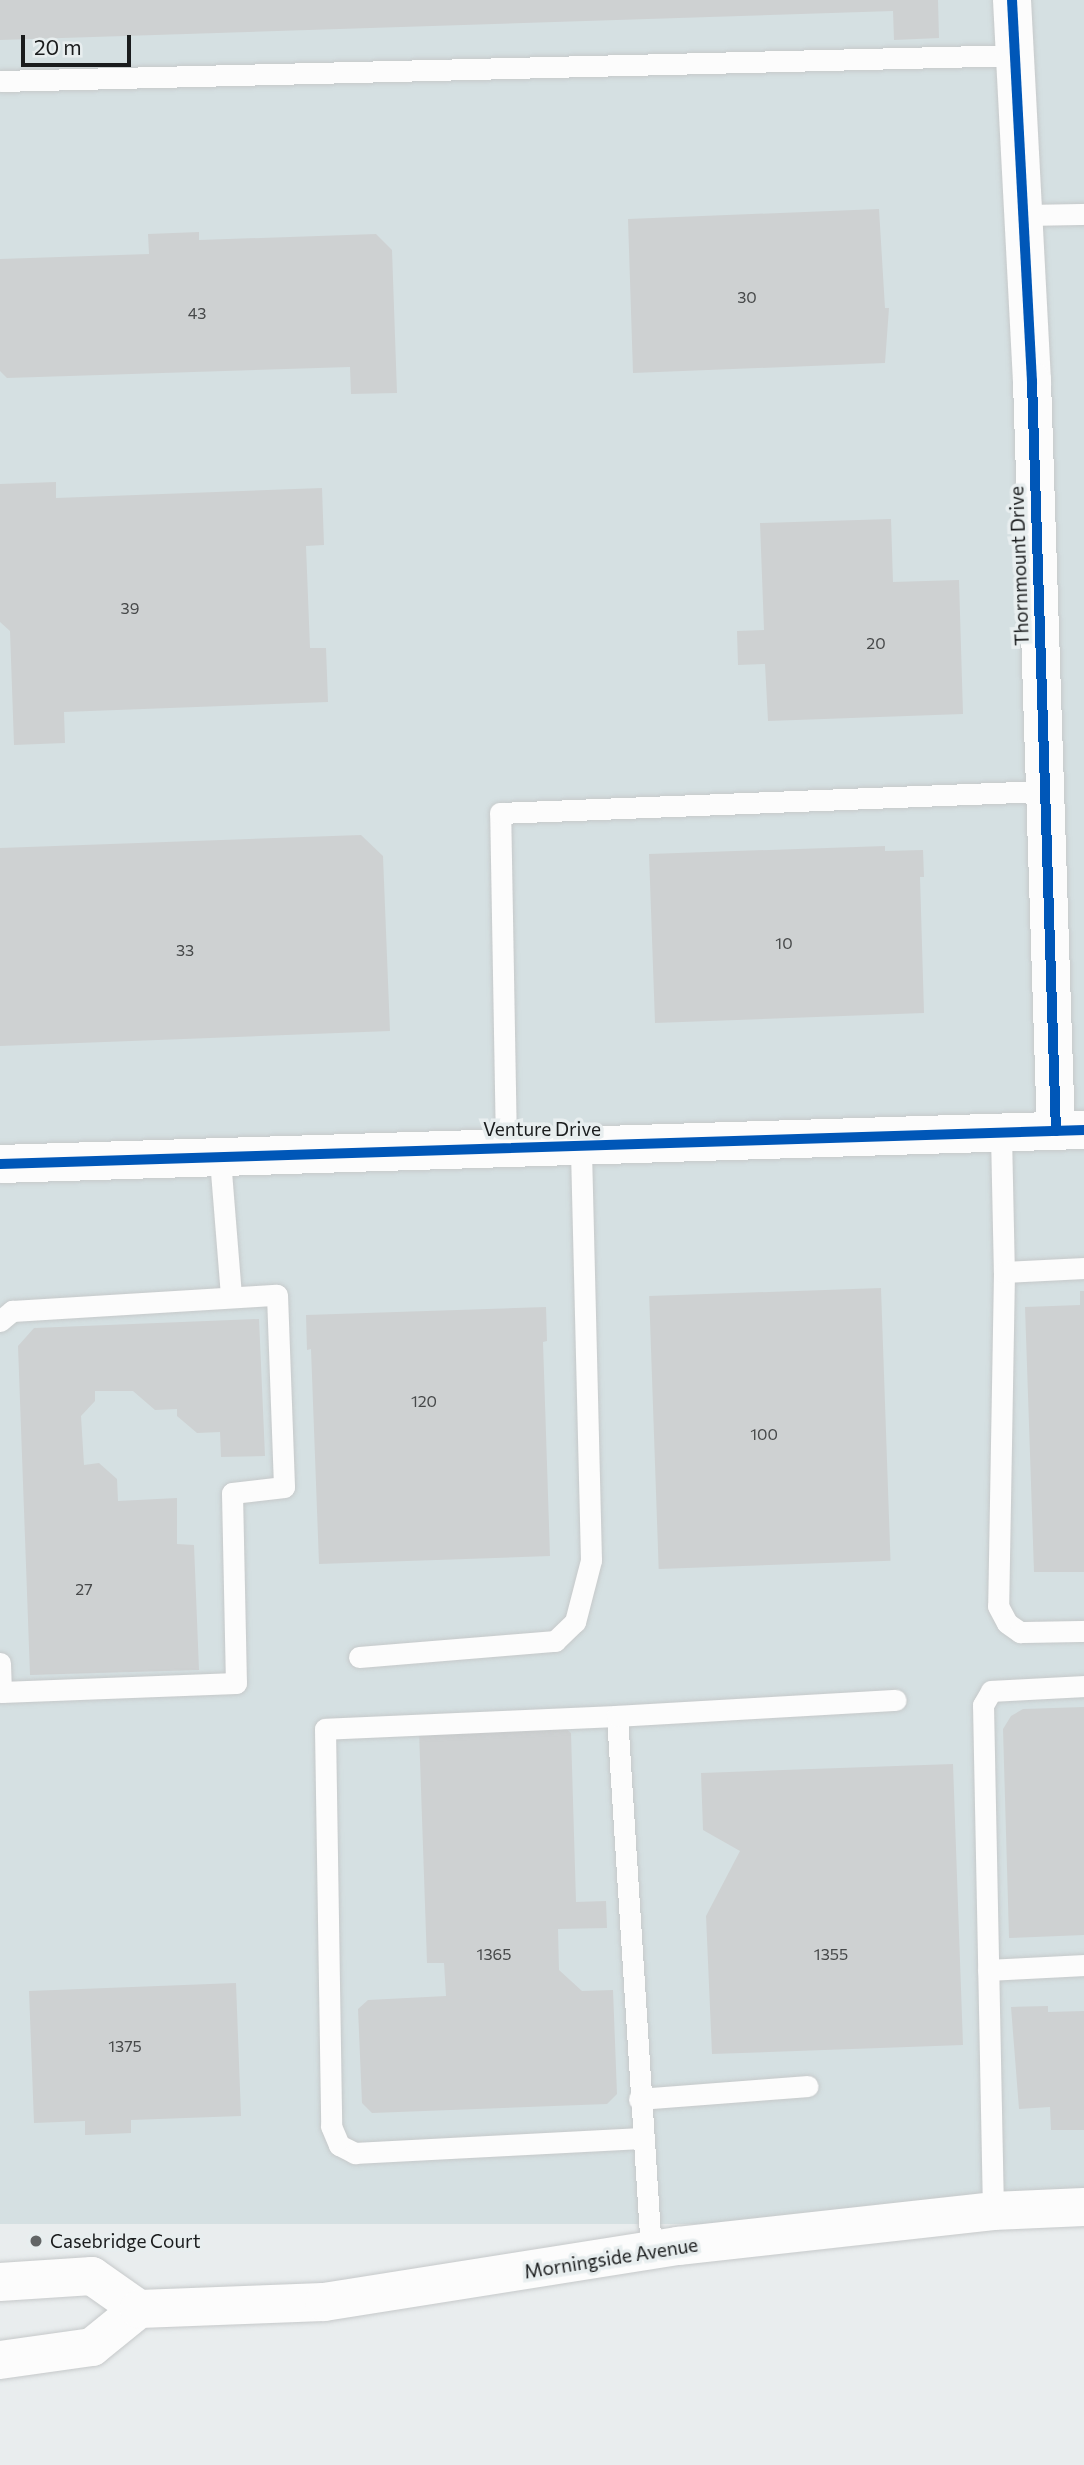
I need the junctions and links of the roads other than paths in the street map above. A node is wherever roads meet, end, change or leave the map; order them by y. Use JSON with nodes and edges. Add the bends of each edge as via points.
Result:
{"nodes":[{"id":1,"x":1012,"y":0,"type":"edge"},
{"id":2,"x":1017,"y":55,"type":"junction"},
{"id":3,"x":0,"y":81,"type":"edge"},
{"id":4,"x":1084,"y":214,"type":"edge"},
{"id":5,"x":1022,"y":215,"type":"junction"},
{"id":6,"x":1043,"y":791,"type":"junction"},
{"id":7,"x":1070,"y":1130,"type":"edge"},
{"id":8,"x":1001,"y":1134,"type":"junction"},
{"id":9,"x":506,"y":1146,"type":"junction"},
{"id":10,"x":581,"y":1147,"type":"junction"},
{"id":11,"x":220,"y":1159,"type":"junction"},
{"id":12,"x":0,"y":1164,"type":"edge"},
{"id":13,"x":1084,"y":1268,"type":"edge"},
{"id":14,"x":1004,"y":1272,"type":"junction"},
{"id":15,"x":231,"y":1297,"type":"junction"},
{"id":16,"x":0,"y":1321,"type":"edge"},
{"id":17,"x":1084,"y":1631,"type":"edge"},
{"id":18,"x":359,"y":1657,"type":"dead end"},
{"id":19,"x":0,"y":1663,"type":"edge"},
{"id":20,"x":1084,"y":1686,"type":"edge"},
{"id":21,"x":896,"y":1700,"type":"dead end"},
{"id":22,"x":617,"y":1716,"type":"junction"},
{"id":23,"x":1084,"y":1965,"type":"edge"},
{"id":24,"x":988,"y":1970,"type":"junction"},
{"id":25,"x":808,"y":2086,"type":"dead end"},
{"id":26,"x":639,"y":2099,"type":"junction"},
{"id":27,"x":641,"y":2138,"type":"junction"},
{"id":28,"x":1084,"y":2207,"type":"edge"},
{"id":29,"x":993,"y":2211,"type":"junction"},
{"id":30,"x":651,"y":2251,"type":"junction"},
{"id":31,"x":0,"y":2282,"type":"edge"},
{"id":32,"x":139,"y":2309,"type":"junction"},
{"id":33,"x":0,"y":2360,"type":"edge"}],
"edges":[{"from":1,"to":2,"type":"street","name":"Thornmount Drive"},
{"from":2,"to":3,"type":"lane"},
{"from":2,"to":5,"type":"street","name":"Thornmount Drive"},
{"from":4,"to":5,"type":"lane"},
{"from":5,"to":6,"type":"street","name":"Thornmount Drive","via":[[1032,381]]},
{"from":6,"to":7,"type":"street","name":"Thornmount Drive"},
{"from":6,"to":9,"type":"lane","via":[[500,813]]},
{"from":7,"to":8,"type":"street","name":"Venture Drive"},
{"from":8,"to":10,"type":"street","name":"Venture Drive"},
{"from":8,"to":14,"type":"lane"},
{"from":9,"to":10,"type":"street","name":"Venture Drive"},
{"from":9,"to":11,"type":"street","name":"Venture Drive"},
{"from":10,"to":18,"type":"lane","via":[[591,1560],[575,1622],[555,1641]]},
{"from":11,"to":12,"type":"street","name":"Venture Drive"},
{"from":11,"to":15,"type":"lane"},
{"from":13,"to":14,"type":"lane"},
{"from":14,"to":17,"type":"lane","via":[[998,1606],[1007,1623],[1020,1632]]},
{"from":15,"to":16,"type":"lane","via":[[12,1311]]},
{"from":15,"to":19,"type":"lane","via":[[277,1294],[284,1487],[232,1493],[236,1683],[1,1692]]},
{"from":20,"to":24,"type":"lane","via":[[991,1691],[983,1705]]},
{"from":21,"to":22,"type":"lane"},
{"from":22,"to":26,"type":"lane"},
{"from":22,"to":27,"type":"lane","via":[[326,1729],[331,2126],[339,2145],[355,2153]]},
{"from":23,"to":24,"type":"lane"},
{"from":24,"to":29,"type":"lane"},
{"from":25,"to":26,"type":"lane"},
{"from":26,"to":27,"type":"lane"},
{"from":27,"to":30,"type":"lane"},
{"from":28,"to":29,"type":"street","name":"Morningside Avenue"},
{"from":29,"to":30,"type":"street","name":"Morningside Avenue"},
{"from":30,"to":32,"type":"street","name":"Morningside Avenue","via":[[324,2302]]},
{"from":31,"to":32,"type":"street","via":[[92,2276]]},
{"from":32,"to":33,"type":"street","via":[[92,2347]]}]}
